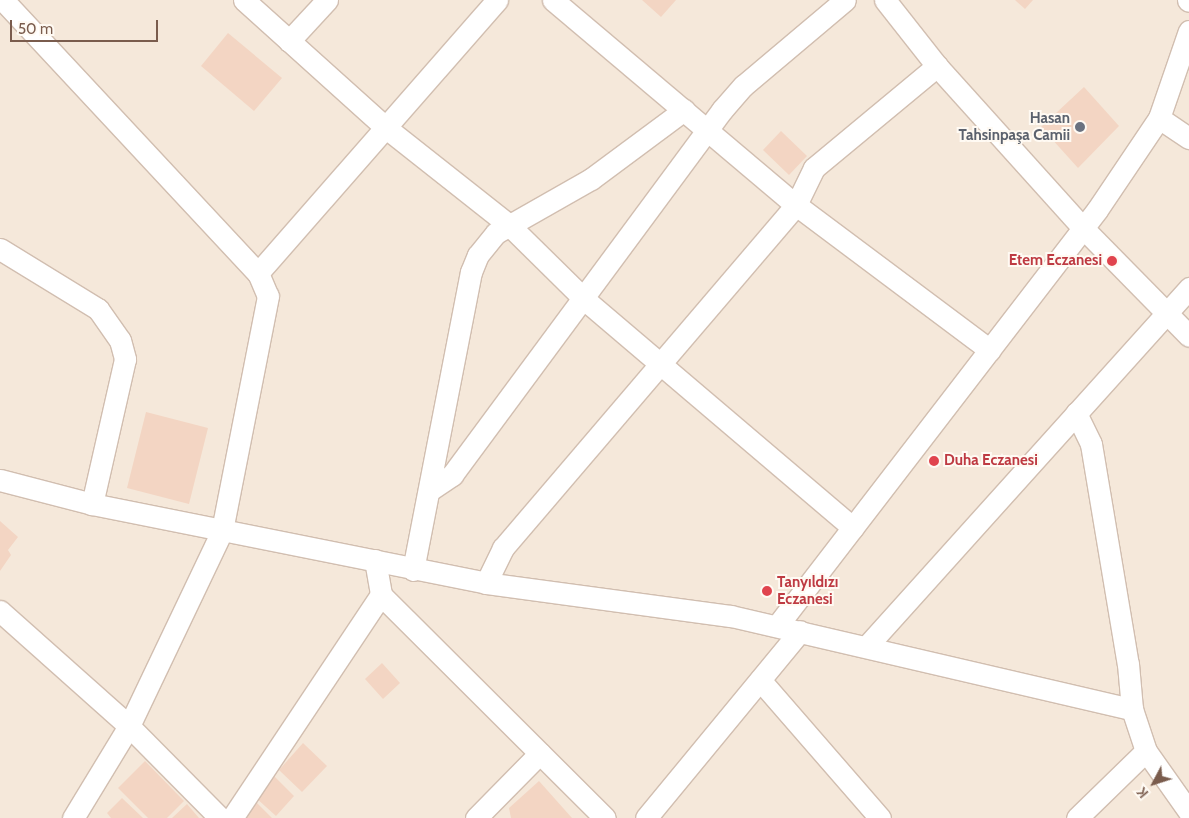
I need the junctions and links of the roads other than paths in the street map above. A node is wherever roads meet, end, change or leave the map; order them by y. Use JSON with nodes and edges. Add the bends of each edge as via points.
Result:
{"nodes":[{"id":1,"x":3,"y":0,"type":"edge"},
{"id":2,"x":244,"y":0,"type":"edge"},
{"id":3,"x":327,"y":0,"type":"edge"},
{"id":4,"x":498,"y":0,"type":"edge"},
{"id":5,"x":553,"y":0,"type":"edge"},
{"id":6,"x":844,"y":0,"type":"edge"},
{"id":7,"x":885,"y":0,"type":"edge"},
{"id":8,"x":1189,"y":32,"type":"edge"},
{"id":9,"x":289,"y":41,"type":"junction"},
{"id":10,"x":937,"y":66,"type":"junction"},
{"id":11,"x":684,"y":110,"type":"junction"},
{"id":12,"x":1159,"y":118,"type":"junction"},
{"id":13,"x":384,"y":127,"type":"junction"},
{"id":14,"x":707,"y":130,"type":"junction"},
{"id":15,"x":1189,"y":138,"type":"edge"},
{"id":16,"x":796,"y":205,"type":"junction"},
{"id":17,"x":509,"y":225,"type":"junction"},
{"id":18,"x":1083,"y":228,"type":"junction"},
{"id":19,"x":0,"y":249,"type":"edge"},
{"id":20,"x":258,"y":273,"type":"junction"},
{"id":21,"x":1189,"y":288,"type":"edge"},
{"id":22,"x":584,"y":299,"type":"junction"},
{"id":23,"x":1167,"y":313,"type":"junction"},
{"id":24,"x":1189,"y":336,"type":"edge"},
{"id":25,"x":990,"y":350,"type":"junction"},
{"id":26,"x":662,"y":363,"type":"junction"},
{"id":27,"x":1076,"y":413,"type":"junction"},
{"id":28,"x":0,"y":480,"type":"edge"},
{"id":29,"x":430,"y":490,"type":"junction"},
{"id":30,"x":92,"y":504,"type":"junction"},
{"id":31,"x":853,"y":528,"type":"junction"},
{"id":32,"x":222,"y":532,"type":"junction"},
{"id":33,"x":375,"y":560,"type":"junction"},
{"id":34,"x":413,"y":570,"type":"junction"},
{"id":35,"x":486,"y":583,"type":"junction"},
{"id":36,"x":381,"y":595,"type":"junction"},
{"id":37,"x":0,"y":611,"type":"edge"},
{"id":38,"x":777,"y":626,"type":"junction"},
{"id":39,"x":800,"y":632,"type":"junction"},
{"id":40,"x":867,"y":646,"type":"junction"},
{"id":41,"x":760,"y":680,"type":"junction"},
{"id":42,"x":1132,"y":709,"type":"junction"},
{"id":43,"x":129,"y":726,"type":"junction"},
{"id":44,"x":1146,"y":751,"type":"junction"},
{"id":45,"x":540,"y":753,"type":"junction"},
{"id":46,"x":1189,"y":812,"type":"edge"},
{"id":47,"x":73,"y":818,"type":"edge"},
{"id":48,"x":220,"y":818,"type":"edge"},
{"id":49,"x":232,"y":818,"type":"edge"},
{"id":50,"x":476,"y":818,"type":"edge"},
{"id":51,"x":605,"y":818,"type":"edge"},
{"id":52,"x":646,"y":818,"type":"edge"},
{"id":53,"x":880,"y":818,"type":"edge"},
{"id":54,"x":1077,"y":818,"type":"edge"}],
"edges":[{"from":1,"to":20,"type":"street"},
{"from":2,"to":9,"type":"street"},
{"from":3,"to":9,"type":"street"},
{"from":4,"to":13,"type":"street"},
{"from":5,"to":11,"type":"street"},
{"from":6,"to":14,"type":"street","via":[[743,86]]},
{"from":7,"to":10,"type":"street"},
{"from":8,"to":12,"type":"street"},
{"from":9,"to":13,"type":"street"},
{"from":10,"to":16,"type":"street","via":[[824,157],[806,180]]},
{"from":10,"to":18,"type":"street"},
{"from":11,"to":14,"type":"street"},
{"from":11,"to":17,"type":"street","via":[[591,179]]},
{"from":12,"to":15,"type":"street"},
{"from":12,"to":18,"type":"street"},
{"from":13,"to":17,"type":"street"},
{"from":13,"to":20,"type":"street"},
{"from":14,"to":16,"type":"street"},
{"from":14,"to":22,"type":"street"},
{"from":16,"to":25,"type":"street"},
{"from":16,"to":26,"type":"street"},
{"from":17,"to":22,"type":"street"},
{"from":17,"to":29,"type":"street","via":[[485,244],[471,272]]},
{"from":18,"to":23,"type":"street"},
{"from":18,"to":25,"type":"street"},
{"from":19,"to":30,"type":"street","via":[[98,309],[120,340],[125,359]]},
{"from":20,"to":32,"type":"street","via":[[266,285],[268,307]]},
{"from":21,"to":23,"type":"street"},
{"from":22,"to":26,"type":"street"},
{"from":22,"to":29,"type":"street","via":[[452,475]]},
{"from":23,"to":24,"type":"street"},
{"from":23,"to":27,"type":"street"},
{"from":25,"to":31,"type":"street"},
{"from":26,"to":31,"type":"street"},
{"from":26,"to":35,"type":"street","via":[[503,548]]},
{"from":27,"to":40,"type":"street"},
{"from":27,"to":42,"type":"street","via":[[1091,444],[1128,664]]},
{"from":28,"to":30,"type":"street"},
{"from":29,"to":34,"type":"street"},
{"from":30,"to":32,"type":"street"},
{"from":31,"to":38,"type":"street"},
{"from":32,"to":33,"type":"street"},
{"from":32,"to":43,"type":"street"},
{"from":33,"to":34,"type":"street"},
{"from":33,"to":36,"type":"street"},
{"from":34,"to":35,"type":"street"},
{"from":35,"to":38,"type":"street","via":[[731,616]]},
{"from":36,"to":45,"type":"street"},
{"from":36,"to":49,"type":"street"},
{"from":37,"to":43,"type":"street"},
{"from":38,"to":39,"type":"street"},
{"from":39,"to":40,"type":"street"},
{"from":39,"to":41,"type":"street"},
{"from":40,"to":42,"type":"street"},
{"from":41,"to":52,"type":"street"},
{"from":41,"to":53,"type":"street"},
{"from":42,"to":44,"type":"street"},
{"from":43,"to":47,"type":"street"},
{"from":43,"to":48,"type":"street"},
{"from":44,"to":46,"type":"street"},
{"from":44,"to":54,"type":"street"},
{"from":45,"to":50,"type":"street"},
{"from":45,"to":51,"type":"street"}]}
